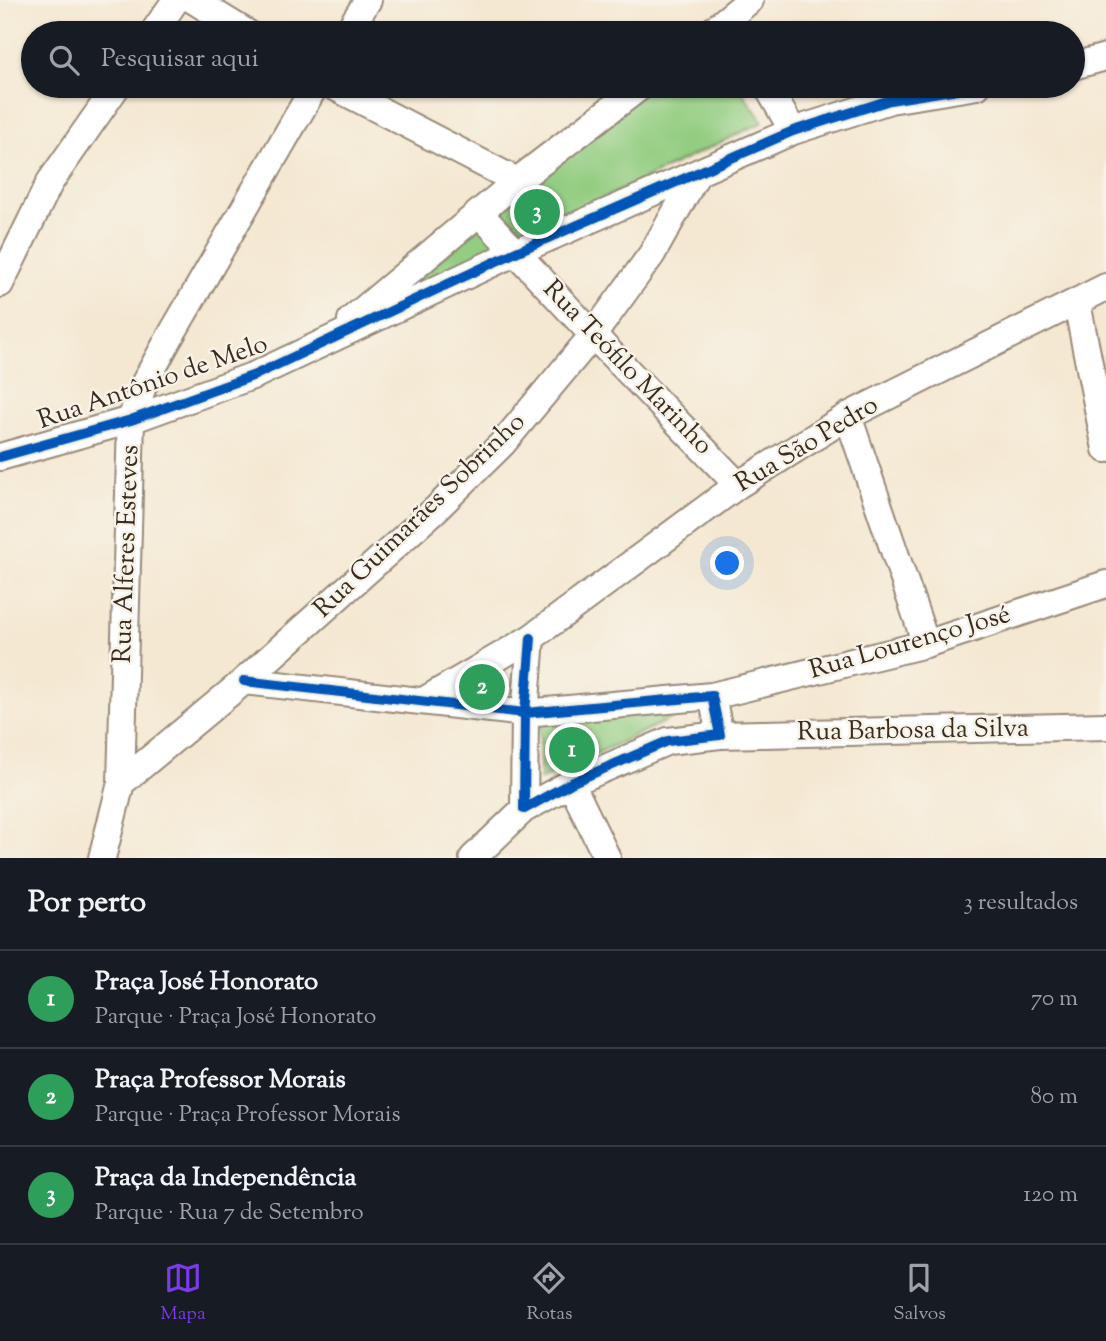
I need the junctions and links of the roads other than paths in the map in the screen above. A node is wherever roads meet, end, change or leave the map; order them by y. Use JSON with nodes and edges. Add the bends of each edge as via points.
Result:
{"nodes":[{"id":1,"x":176,"y":0,"type":"edge"},
{"id":2,"x":193,"y":0,"type":"edge"},
{"id":3,"x":368,"y":0,"type":"edge"},
{"id":4,"x":750,"y":0,"type":"edge"},
{"id":5,"x":161,"y":21,"type":"edge"},
{"id":6,"x":227,"y":21,"type":"edge"},
{"id":7,"x":355,"y":21,"type":"edge"},
{"id":8,"x":731,"y":21,"type":"edge"},
{"id":9,"x":1106,"y":57,"type":"edge"},
{"id":10,"x":1085,"y":63,"type":"edge"},
{"id":11,"x":109,"y":98,"type":"edge"},
{"id":12,"x":308,"y":98,"type":"edge"},
{"id":13,"x":356,"y":98,"type":"edge"},
{"id":14,"x":626,"y":98,"type":"edge"},
{"id":15,"x":774,"y":98,"type":"edge"},
{"id":16,"x":902,"y":98,"type":"edge"},
{"id":17,"x":793,"y":131,"type":"junction"},
{"id":18,"x":697,"y":174,"type":"junction"},
{"id":19,"x":517,"y":181,"type":"junction"},
{"id":20,"x":479,"y":213,"type":"junction"},
{"id":21,"x":516,"y":252,"type":"junction"},
{"id":22,"x":0,"y":284,"type":"edge"},
{"id":23,"x":1106,"y":287,"type":"edge"},
{"id":24,"x":1077,"y":303,"type":"junction"},
{"id":25,"x":593,"y":335,"type":"junction"},
{"id":26,"x":320,"y":346,"type":"junction"},
{"id":27,"x":848,"y":416,"type":"junction"},
{"id":28,"x":131,"y":420,"type":"junction"},
{"id":29,"x":1106,"y":449,"type":"edge"},
{"id":30,"x":0,"y":457,"type":"edge"},
{"id":31,"x":738,"y":485,"type":"junction"},
{"id":32,"x":1106,"y":584,"type":"edge"},
{"id":33,"x":531,"y":638,"type":"junction"},
{"id":34,"x":926,"y":644,"type":"junction"},
{"id":35,"x":244,"y":681,"type":"junction"},
{"id":36,"x":712,"y":696,"type":"junction"},
{"id":37,"x":425,"y":700,"type":"junction"},
{"id":38,"x":525,"y":713,"type":"junction"},
{"id":39,"x":122,"y":726,"type":"junction"},
{"id":40,"x":1106,"y":726,"type":"edge"},
{"id":41,"x":720,"y":736,"type":"junction"},
{"id":42,"x":169,"y":742,"type":"junction"},
{"id":43,"x":121,"y":783,"type":"junction"},
{"id":44,"x":571,"y":783,"type":"junction"},
{"id":45,"x":524,"y":809,"type":"junction"},
{"id":46,"x":102,"y":858,"type":"edge"},
{"id":47,"x":473,"y":858,"type":"edge"},
{"id":48,"x":607,"y":858,"type":"edge"}],
"edges":[{"from":1,"to":5,"type":"street"},
{"from":2,"to":6,"type":"street"},
{"from":3,"to":7,"type":"street"},
{"from":4,"to":8,"type":"street"},
{"from":9,"to":10,"type":"street"},
{"from":11,"to":22,"type":"street","via":[[51,182]]},
{"from":12,"to":28,"type":"street","name":"Rua Alferes Esteves","via":[[167,342]]},
{"from":13,"to":19,"type":"street"},
{"from":14,"to":19,"type":"street"},
{"from":15,"to":17,"type":"street"},
{"from":16,"to":17,"type":"street"},
{"from":17,"to":18,"type":"street"},
{"from":18,"to":21,"type":"street"},
{"from":18,"to":25,"type":"street","name":"Rua Guimarães Sobrinho","via":[[652,254]]},
{"from":19,"to":20,"type":"street"},
{"from":20,"to":21,"type":"street","name":"Rua Teófilo Marinho"},
{"from":20,"to":26,"type":"street"},
{"from":21,"to":25,"type":"street","name":"Rua Teófilo Marinho"},
{"from":21,"to":26,"type":"street"},
{"from":23,"to":24,"type":"street","name":"Rua São Pedro"},
{"from":24,"to":27,"type":"street","name":"Rua São Pedro"},
{"from":24,"to":29,"type":"street"},
{"from":25,"to":31,"type":"street","name":"Rua Teófilo Marinho"},
{"from":25,"to":35,"type":"street","name":"Rua Guimarães Sobrinho","via":[[503,443]]},
{"from":26,"to":28,"type":"street","name":"Rua Antônio de Melo"},
{"from":27,"to":31,"type":"street","name":"Rua São Pedro"},
{"from":27,"to":34,"type":"street"},
{"from":28,"to":30,"type":"street","name":"Rua Antônio de Melo"},
{"from":28,"to":39,"type":"street","name":"Rua Alferes Esteves"},
{"from":31,"to":33,"type":"street","name":"Rua São Pedro"},
{"from":32,"to":34,"type":"street","name":"Rua Lourenço José"},
{"from":33,"to":37,"type":"street","name":"Rua São Pedro"},
{"from":33,"to":38,"type":"street"},
{"from":34,"to":36,"type":"street","name":"Rua Lourenço José"},
{"from":35,"to":37,"type":"street"},
{"from":35,"to":42,"type":"street","name":"Rua Guimarães Sobrinho"},
{"from":36,"to":38,"type":"street","name":"Rua Lourenço José"},
{"from":36,"to":41,"type":"street"},
{"from":37,"to":38,"type":"street","name":"Rua Lourenço José"},
{"from":38,"to":45,"type":"street"},
{"from":39,"to":42,"type":"street"},
{"from":39,"to":43,"type":"street","name":"Rua Alferes Esteves"},
{"from":40,"to":41,"type":"street","name":"Rua Barbosa da Silva"},
{"from":41,"to":44,"type":"street","name":"Rua Barbosa da Silva","via":[[668,741]]},
{"from":42,"to":43,"type":"street","name":"Rua Guimarães Sobrinho"},
{"from":43,"to":46,"type":"street","name":"Rua Alferes Esteves"},
{"from":44,"to":45,"type":"street","name":"Rua Barbosa da Silva"},
{"from":44,"to":48,"type":"street"},
{"from":45,"to":47,"type":"street","name":"Rua Barbosa da Silva"}]}
